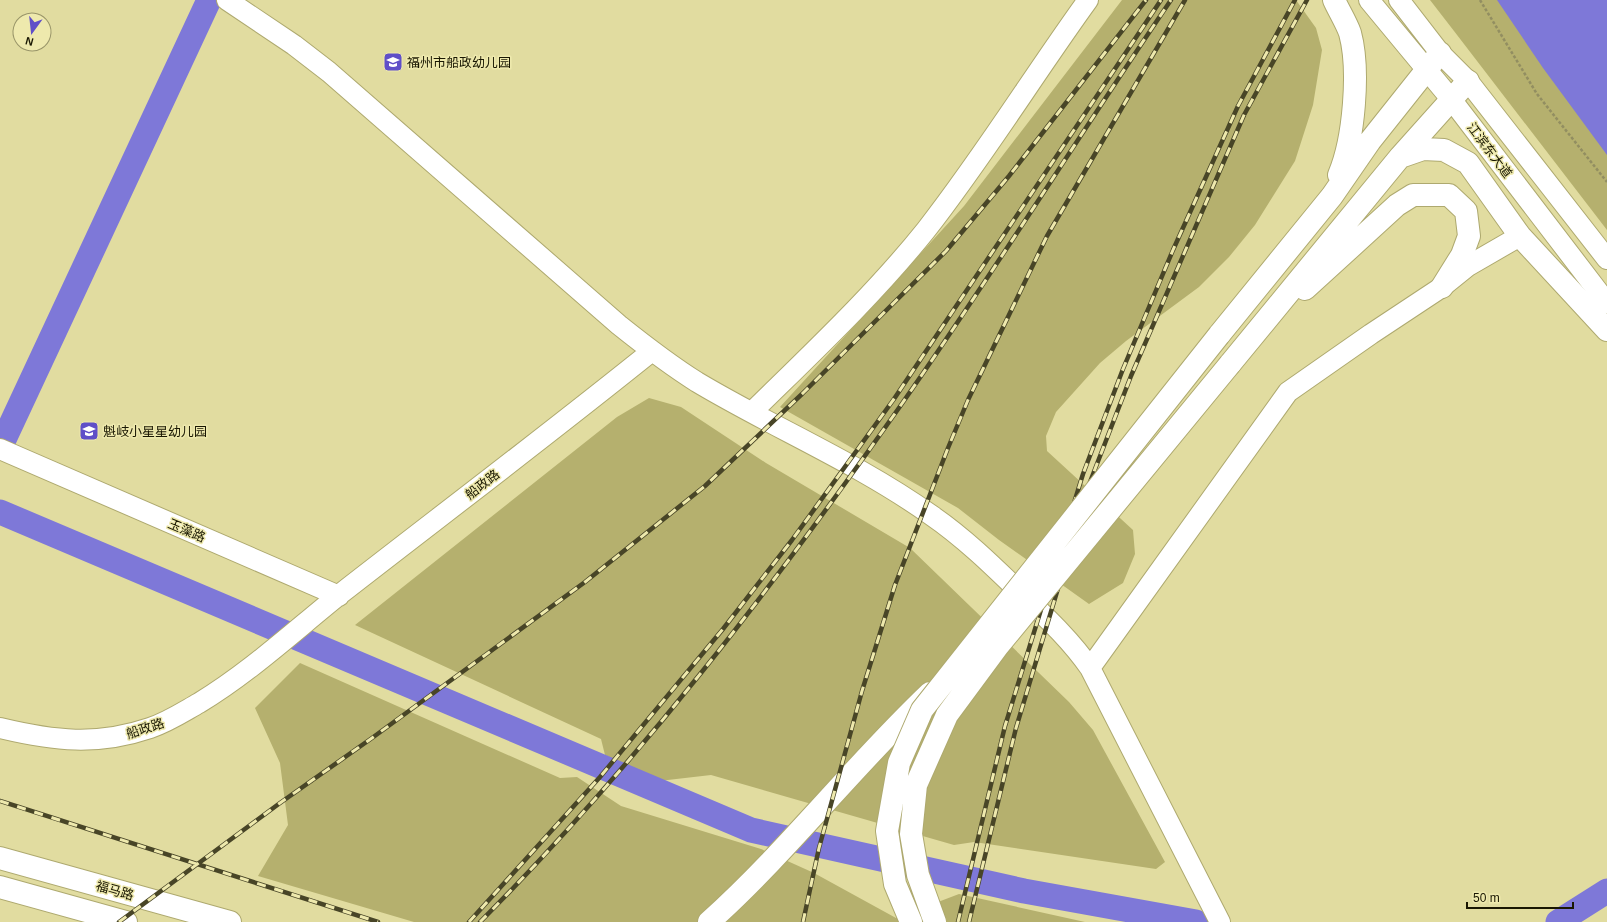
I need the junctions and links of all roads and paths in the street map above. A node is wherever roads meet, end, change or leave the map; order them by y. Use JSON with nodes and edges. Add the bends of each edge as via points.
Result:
{"nodes":[{"id":1,"x":1088,"y":0,"type":"edge"},
{"id":2,"x":1334,"y":0,"type":"edge"},
{"id":3,"x":1369,"y":0,"type":"edge"},
{"id":4,"x":1399,"y":0,"type":"edge"},
{"id":5,"x":1480,"y":0,"type":"edge"},
{"id":6,"x":234,"y":5,"type":"edge"},
{"id":7,"x":1433,"y":61,"type":"junction"},
{"id":8,"x":1468,"y":81,"type":"junction"},
{"id":9,"x":1451,"y":99,"type":"junction"},
{"id":10,"x":1400,"y":157,"type":"junction"},
{"id":11,"x":1607,"y":182,"type":"edge"},
{"id":12,"x":1329,"y":200,"type":"junction"},
{"id":13,"x":1520,"y":236,"type":"junction"},
{"id":14,"x":1607,"y":259,"type":"edge"},
{"id":15,"x":1442,"y":287,"type":"junction"},
{"id":16,"x":1607,"y":303,"type":"edge"},
{"id":17,"x":1607,"y":330,"type":"edge"},
{"id":18,"x":1258,"y":331,"type":"junction"},
{"id":19,"x":652,"y":351,"type":"junction"},
{"id":20,"x":752,"y":412,"type":"junction"},
{"id":21,"x":0,"y":449,"type":"edge"},
{"id":22,"x":339,"y":596,"type":"junction"},
{"id":23,"x":1090,"y":668,"type":"junction"},
{"id":24,"x":950,"y":675,"type":"junction"},
{"id":25,"x":0,"y":728,"type":"edge"},
{"id":26,"x":0,"y":858,"type":"edge"},
{"id":27,"x":895,"y":884,"type":"junction"},
{"id":28,"x":0,"y":887,"type":"edge"},
{"id":29,"x":126,"y":922,"type":"edge"},
{"id":30,"x":230,"y":922,"type":"edge"},
{"id":31,"x":709,"y":922,"type":"edge"},
{"id":32,"x":903,"y":922,"type":"edge"},
{"id":33,"x":910,"y":922,"type":"edge"},
{"id":34,"x":935,"y":922,"type":"edge"},
{"id":35,"x":1220,"y":922,"type":"edge"}],
"edges":[{"from":1,"to":20,"type":"street","via":[[978,162],[925,231],[860,303]]},
{"from":2,"to":12,"type":"main road","via":[[1350,33],[1354,67],[1354,103],[1344,164]]},
{"from":3,"to":7,"type":"street","name":"江滨东大道"},
{"from":4,"to":7,"type":"street"},
{"from":5,"to":11,"type":"path","via":[[1537,94]]},
{"from":6,"to":19,"type":"street","via":[[330,72]]},
{"from":7,"to":8,"type":"street"},
{"from":7,"to":9,"type":"street","name":"江滨东大道"},
{"from":7,"to":12,"type":"main road","via":[[1370,141]]},
{"from":8,"to":9,"type":"main road"},
{"from":8,"to":14,"type":"street"},
{"from":9,"to":10,"type":"main road"},
{"from":9,"to":16,"type":"street","name":"江滨东大道"},
{"from":10,"to":13,"type":"main road","via":[[1423,149],[1444,150],[1468,163]]},
{"from":10,"to":18,"type":"main road"},
{"from":12,"to":24,"type":"main road","bridge":true},
{"from":13,"to":15,"type":"street","via":[[1468,266]]},
{"from":13,"to":17,"type":"main road"},
{"from":15,"to":18,"type":"main road","via":[[1462,255],[1469,236],[1466,211],[1449,195],[1413,195],[1397,205]]},
{"from":15,"to":23,"type":"street","via":[[1288,392]]},
{"from":18,"to":34,"type":"main road","bridge":true,"via":[[998,646],[947,714],[916,785],[911,834],[918,875]]},
{"from":19,"to":20,"type":"street","via":[[698,382]]},
{"from":19,"to":22,"type":"street","name":"船政路"},
{"from":20,"to":23,"type":"street","via":[[883,484],[937,520],[990,563],[1080,653]]},
{"from":21,"to":22,"type":"street","name":"玉藻路"},
{"from":22,"to":25,"type":"street","name":"船政路","via":[[271,652],[175,717],[131,734],[80,741]]},
{"from":23,"to":35,"type":"street"},
{"from":24,"to":27,"type":"main road","bridge":true,"via":[[922,710],[898,763],[887,831]]},
{"from":24,"to":31,"type":"main road","bridge":true,"via":[[893,729],[742,892]]},
{"from":26,"to":30,"type":"main road","name":"福马路"},
{"from":27,"to":32,"type":"main road","bridge":true},
{"from":27,"to":33,"type":"main road","bridge":true},
{"from":28,"to":29,"type":"main road"}]}
